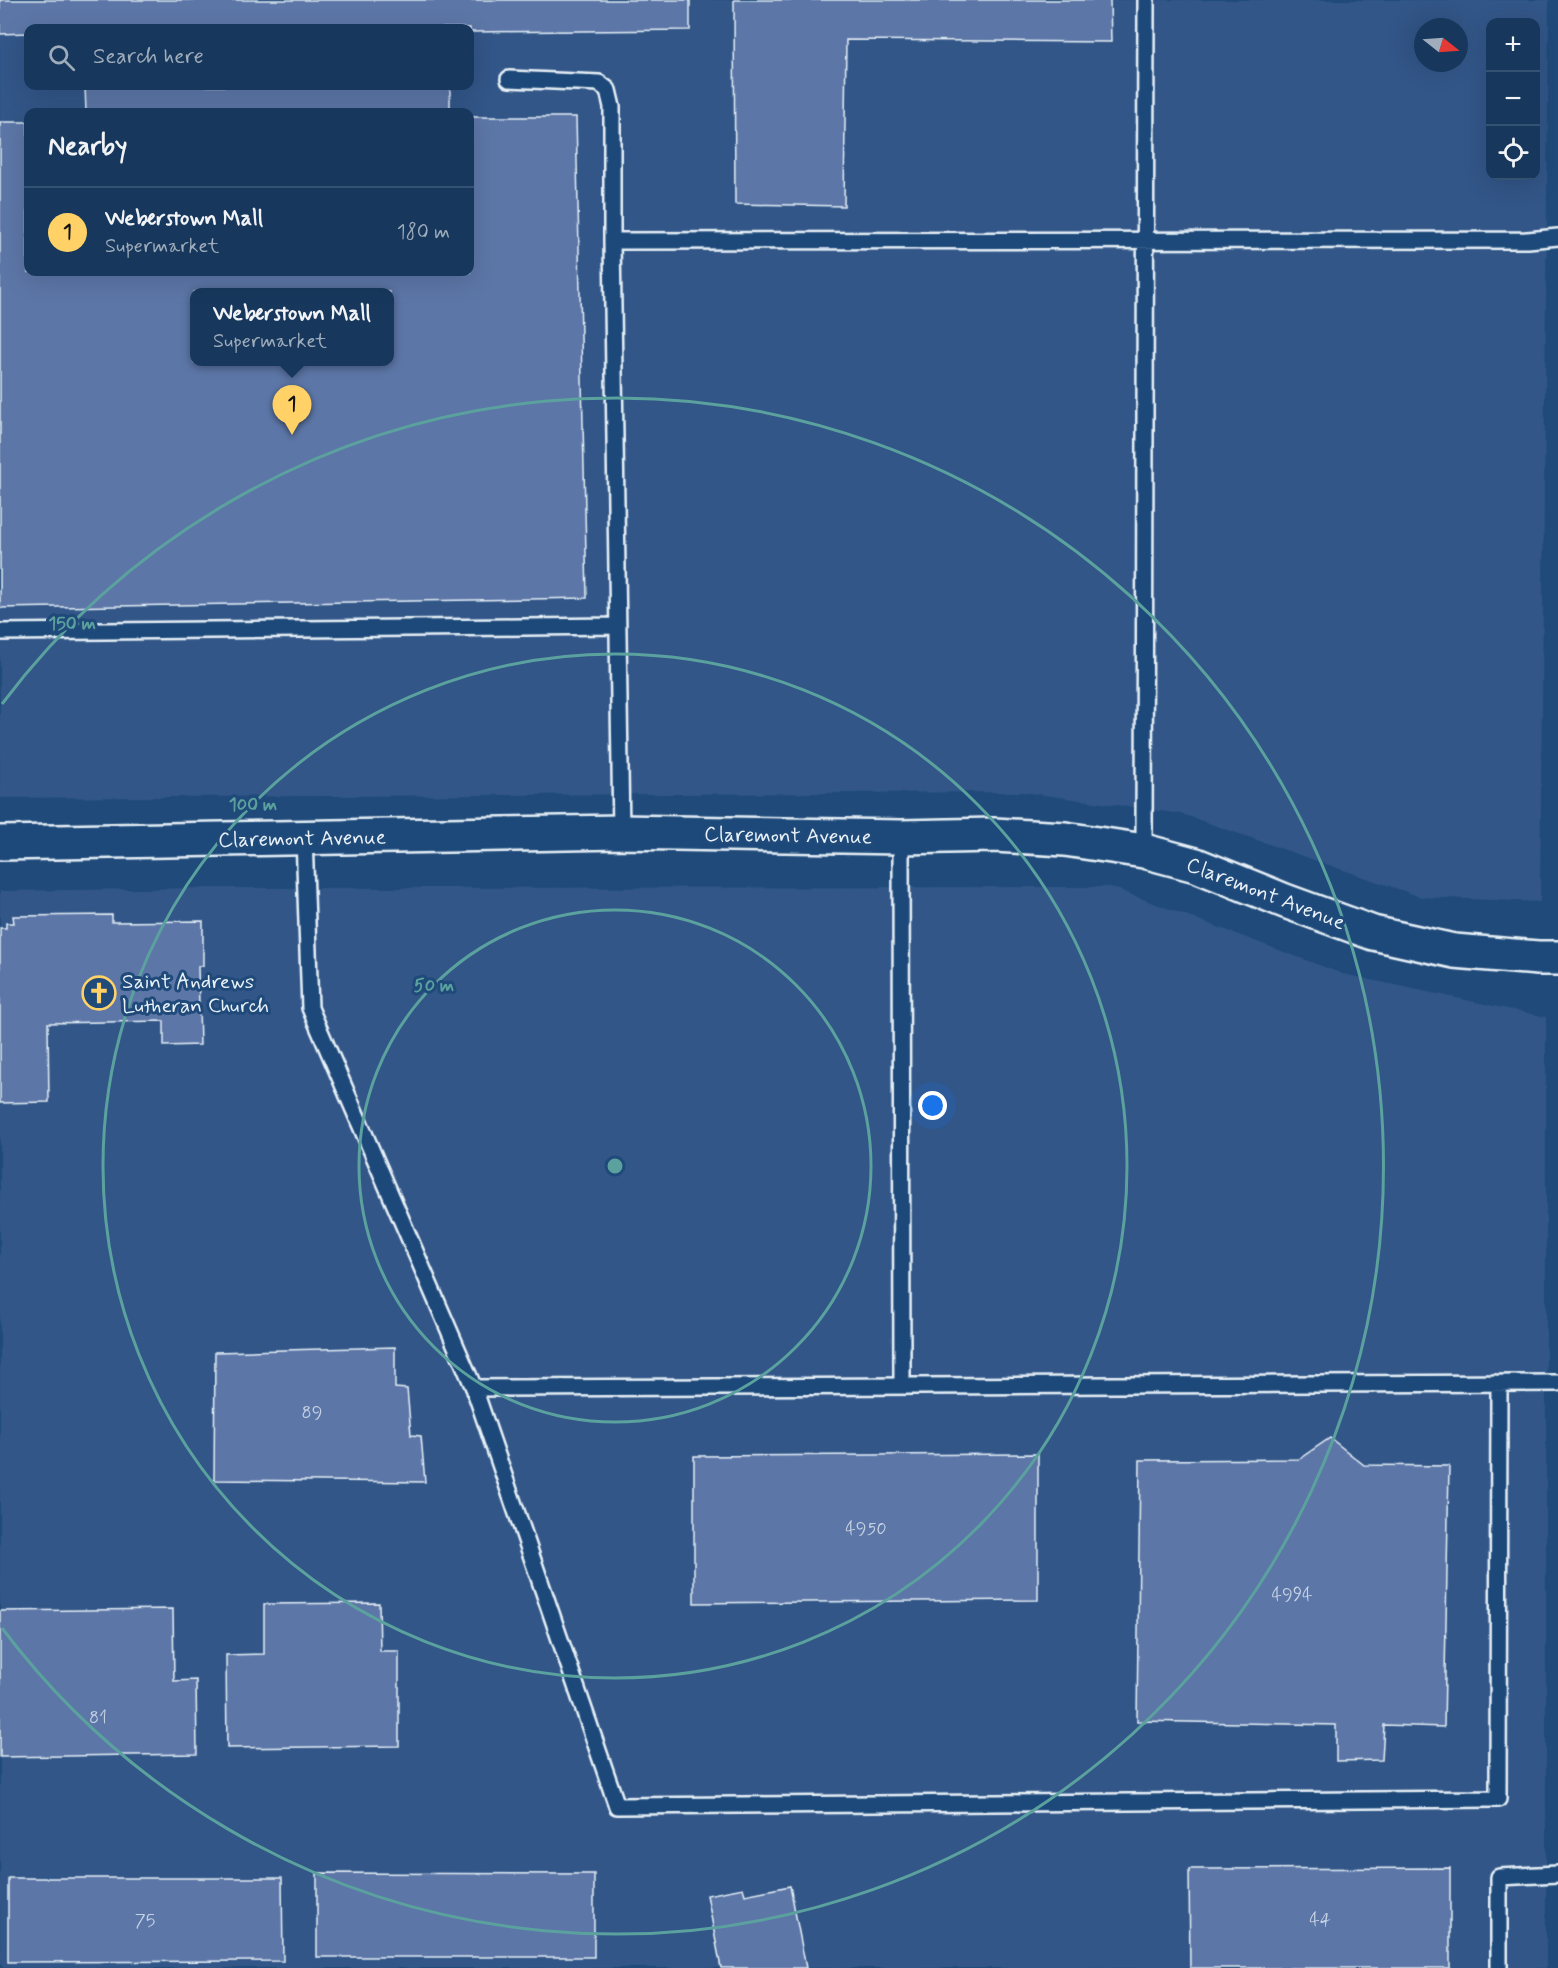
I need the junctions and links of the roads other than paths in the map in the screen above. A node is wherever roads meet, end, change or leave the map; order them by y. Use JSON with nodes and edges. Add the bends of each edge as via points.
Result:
{"nodes":[{"id":1,"x":1146,"y":0,"type":"edge"},
{"id":2,"x":509,"y":79,"type":"dead end"},
{"id":3,"x":1558,"y":237,"type":"edge"},
{"id":4,"x":1146,"y":240,"type":"junction"},
{"id":5,"x":612,"y":241,"type":"junction"},
{"id":6,"x":618,"y":626,"type":"junction"},
{"id":7,"x":0,"y":632,"type":"edge"},
{"id":8,"x":621,"y":832,"type":"junction"},
{"id":9,"x":304,"y":837,"type":"junction"},
{"id":10,"x":901,"y":837,"type":"junction"},
{"id":11,"x":0,"y":843,"type":"edge"},
{"id":12,"x":1144,"y":851,"type":"junction"},
{"id":13,"x":1558,"y":958,"type":"edge"},
{"id":14,"x":1558,"y":1383,"type":"edge"},
{"id":15,"x":1499,"y":1384,"type":"junction"},
{"id":16,"x":902,"y":1386,"type":"junction"},
{"id":17,"x":474,"y":1388,"type":"junction"},
{"id":18,"x":1558,"y":1874,"type":"edge"},
{"id":19,"x":1499,"y":1968,"type":"edge"}],
"edges":[{"from":1,"to":4,"type":"lane"},
{"from":2,"to":5,"type":"lane","via":[[598,83],[608,90],[612,107]]},
{"from":3,"to":4,"type":"lane"},
{"from":4,"to":5,"type":"lane"},
{"from":4,"to":12,"type":"lane"},
{"from":5,"to":6,"type":"lane"},
{"from":6,"to":7,"type":"lane"},
{"from":6,"to":8,"type":"lane"},
{"from":8,"to":9,"type":"street","name":"Claremont Avenue"},
{"from":8,"to":10,"type":"street","name":"Claremont Avenue"},
{"from":9,"to":11,"type":"street","name":"Claremont Avenue"},
{"from":9,"to":17,"type":"lane","via":[[310,1008]]},
{"from":10,"to":12,"type":"street","name":"Claremont Avenue","via":[[1065,838]]},
{"from":10,"to":16,"type":"lane"},
{"from":12,"to":13,"type":"street","name":"Claremont Avenue","via":[[1196,865],[1373,933],[1454,951]]},
{"from":14,"to":15,"type":"lane"},
{"from":15,"to":16,"type":"lane"},
{"from":15,"to":17,"type":"lane","via":[[1498,1799],[629,1806],[618,1806]]},
{"from":16,"to":17,"type":"lane"},
{"from":18,"to":19,"type":"lane","via":[[1499,1876]]}]}
